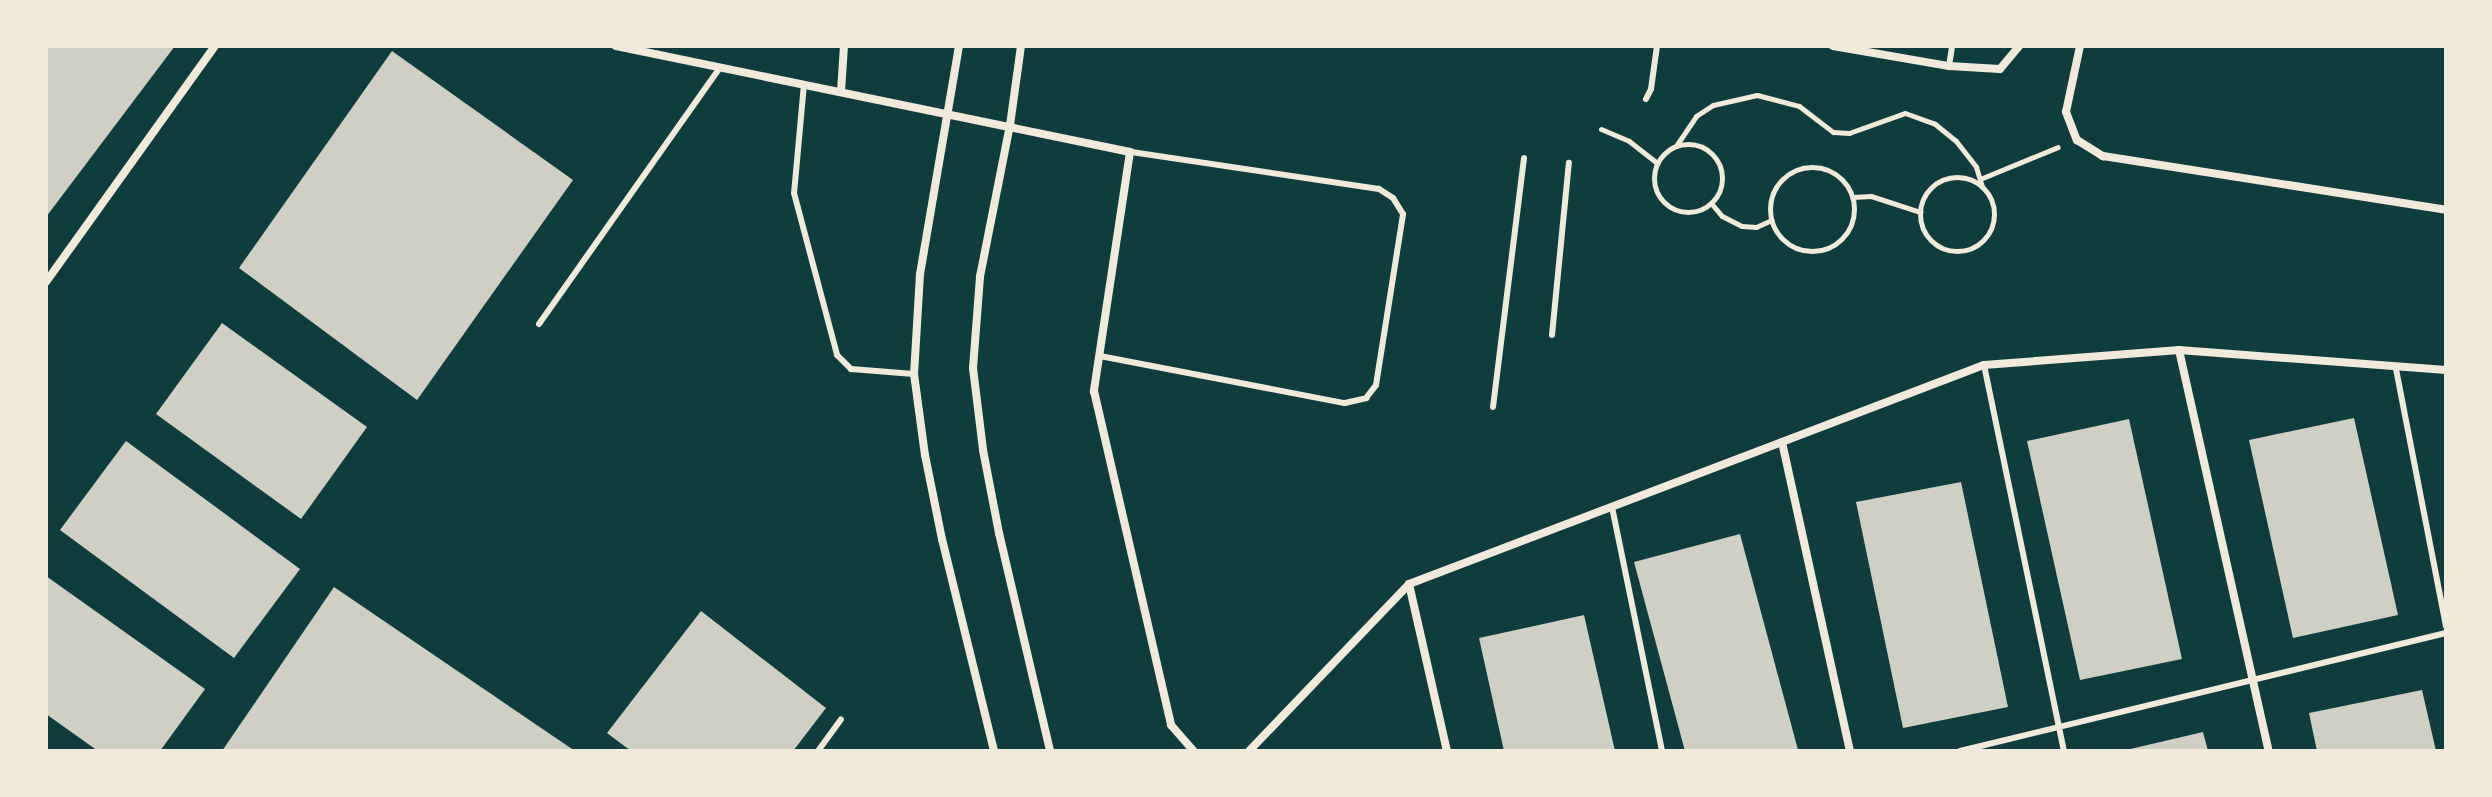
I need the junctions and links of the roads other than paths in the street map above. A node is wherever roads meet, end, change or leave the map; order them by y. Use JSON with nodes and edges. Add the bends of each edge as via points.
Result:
{"nodes":[{"id":1,"x":215,"y":46,"type":"edge"},
{"id":2,"x":616,"y":46,"type":"edge"},
{"id":3,"x":844,"y":46,"type":"edge"},
{"id":4,"x":959,"y":46,"type":"edge"},
{"id":5,"x":1021,"y":46,"type":"edge"},
{"id":6,"x":1657,"y":46,"type":"edge"},
{"id":7,"x":1833,"y":46,"type":"edge"},
{"id":8,"x":1952,"y":46,"type":"edge"},
{"id":9,"x":2019,"y":46,"type":"edge"},
{"id":10,"x":2080,"y":46,"type":"edge"},
{"id":11,"x":1949,"y":66,"type":"junction"},
{"id":12,"x":720,"y":67,"type":"junction"},
{"id":13,"x":804,"y":84,"type":"junction"},
{"id":14,"x":841,"y":92,"type":"junction"},
{"id":15,"x":1646,"y":99,"type":"dead end"},
{"id":16,"x":949,"y":114,"type":"junction"},
{"id":17,"x":1010,"y":125,"type":"junction"},
{"id":18,"x":1130,"y":152,"type":"junction"},
{"id":19,"x":1524,"y":158,"type":"dead end"},
{"id":20,"x":1569,"y":163,"type":"dead end"},
{"id":21,"x":2446,"y":210,"type":"edge"},
{"id":22,"x":46,"y":282,"type":"edge"},
{"id":23,"x":539,"y":324,"type":"dead end"},
{"id":24,"x":1552,"y":335,"type":"dead end"},
{"id":25,"x":2179,"y":350,"type":"junction"},
{"id":26,"x":1100,"y":356,"type":"junction"},
{"id":27,"x":1984,"y":365,"type":"junction"},
{"id":28,"x":2396,"y":369,"type":"junction"},
{"id":29,"x":2446,"y":370,"type":"edge"},
{"id":30,"x":914,"y":374,"type":"junction"},
{"id":31,"x":1493,"y":407,"type":"dead end"},
{"id":32,"x":1782,"y":442,"type":"junction"},
{"id":33,"x":1612,"y":507,"type":"junction"},
{"id":34,"x":1409,"y":584,"type":"junction"},
{"id":35,"x":2446,"y":626,"type":"edge"},
{"id":36,"x":2446,"y":633,"type":"edge"},
{"id":37,"x":2253,"y":680,"type":"junction"},
{"id":38,"x":841,"y":719,"type":"dead end"},
{"id":39,"x":2059,"y":727,"type":"junction"},
{"id":40,"x":818,"y":751,"type":"edge"},
{"id":41,"x":994,"y":751,"type":"edge"},
{"id":42,"x":1050,"y":751,"type":"edge"},
{"id":43,"x":1194,"y":751,"type":"edge"},
{"id":44,"x":1249,"y":751,"type":"edge"},
{"id":45,"x":1447,"y":751,"type":"edge"},
{"id":46,"x":1662,"y":751,"type":"edge"},
{"id":47,"x":1850,"y":751,"type":"edge"},
{"id":48,"x":1960,"y":751,"type":"edge"},
{"id":49,"x":2064,"y":751,"type":"edge"},
{"id":50,"x":2269,"y":751,"type":"edge"}],
"edges":[{"from":1,"to":22,"type":"street"},
{"from":2,"to":12,"type":"street"},
{"from":3,"to":14,"type":"street"},
{"from":4,"to":16,"type":"street"},
{"from":5,"to":17,"type":"street"},
{"from":6,"to":15,"type":"lane"},
{"from":7,"to":11,"type":"street"},
{"from":8,"to":11,"type":"lane"},
{"from":9,"to":11,"type":"street","via":[[2000,69]]},
{"from":10,"to":21,"type":"street","via":[[2066,112],[2077,140],[2103,156]]},
{"from":12,"to":13,"type":"street"},
{"from":12,"to":23,"type":"lane"},
{"from":13,"to":14,"type":"street"},
{"from":13,"to":30,"type":"lane","via":[[794,193],[837,355],[851,369]]},
{"from":14,"to":16,"type":"street"},
{"from":16,"to":17,"type":"street"},
{"from":16,"to":30,"type":"street","via":[[920,274]]},
{"from":17,"to":18,"type":"street"},
{"from":17,"to":42,"type":"street","via":[[980,277],[973,368],[999,533]]},
{"from":18,"to":26,"type":"street"},
{"from":18,"to":26,"type":"lane","via":[[1379,189],[1403,214],[1376,385],[1366,398],[1345,403]]},
{"from":19,"to":31,"type":"lane"},
{"from":20,"to":24,"type":"lane"},
{"from":25,"to":27,"type":"street"},
{"from":25,"to":28,"type":"street"},
{"from":25,"to":37,"type":"street"},
{"from":26,"to":43,"type":"street","via":[[1094,391],[1171,725]]},
{"from":27,"to":32,"type":"street"},
{"from":27,"to":39,"type":"lane"},
{"from":28,"to":29,"type":"street"},
{"from":28,"to":35,"type":"lane"},
{"from":30,"to":41,"type":"street","via":[[939,525]]},
{"from":32,"to":33,"type":"street"},
{"from":32,"to":47,"type":"street"},
{"from":33,"to":34,"type":"street"},
{"from":33,"to":46,"type":"lane"},
{"from":34,"to":44,"type":"street"},
{"from":34,"to":45,"type":"street"},
{"from":36,"to":37,"type":"lane"},
{"from":37,"to":39,"type":"lane"},
{"from":37,"to":50,"type":"street"},
{"from":38,"to":40,"type":"lane"},
{"from":39,"to":48,"type":"lane"},
{"from":39,"to":49,"type":"lane"}]}
